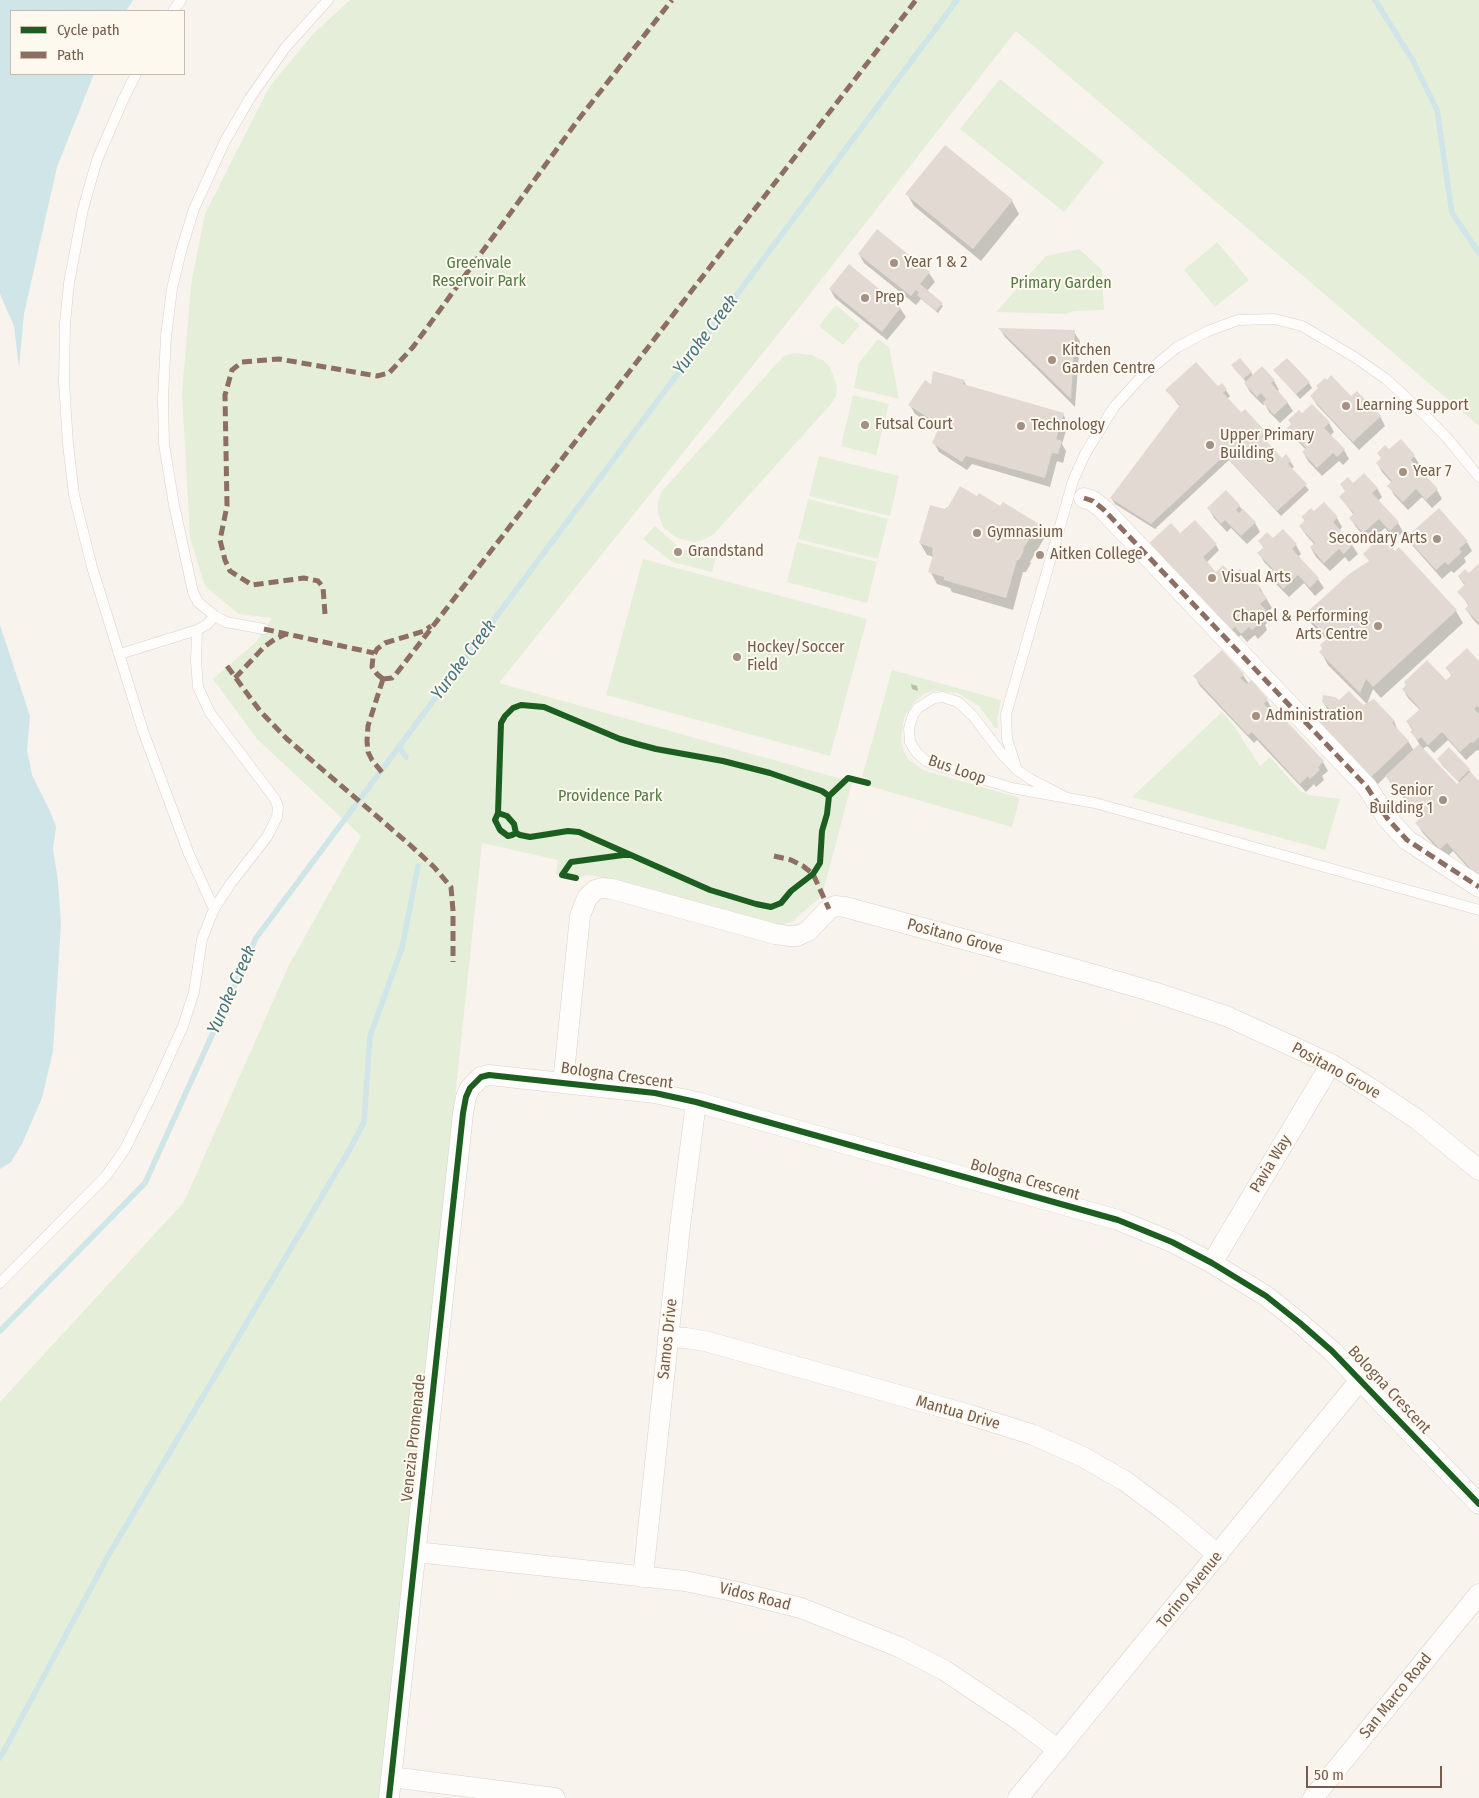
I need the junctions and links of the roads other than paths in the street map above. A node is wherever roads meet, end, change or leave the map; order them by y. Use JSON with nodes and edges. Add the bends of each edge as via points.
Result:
{"nodes":[{"id":1,"x":328,"y":0,"type":"edge"},
{"id":2,"x":136,"y":75,"type":"edge"},
{"id":3,"x":1479,"y":477,"type":"edge"},
{"id":4,"x":1084,"y":498,"type":"dead end"},
{"id":5,"x":215,"y":616,"type":"junction"},
{"id":6,"x":196,"y":630,"type":"junction"},
{"id":7,"x":264,"y":630,"type":"dead end"},
{"id":8,"x":120,"y":654,"type":"junction"},
{"id":9,"x":1017,"y":770,"type":"junction"},
{"id":10,"x":1065,"y":797,"type":"junction"},
{"id":11,"x":1479,"y":887,"type":"edge"},
{"id":12,"x":214,"y":909,"type":"junction"},
{"id":13,"x":1479,"y":910,"type":"edge"},
{"id":14,"x":1331,"y":1064,"type":"junction"},
{"id":15,"x":563,"y":1082,"type":"junction"},
{"id":16,"x":474,"y":1083,"type":"joint"},
{"id":17,"x":696,"y":1102,"type":"junction"},
{"id":18,"x":1479,"y":1170,"type":"edge"},
{"id":19,"x":1212,"y":1263,"type":"junction"},
{"id":20,"x":0,"y":1283,"type":"edge"},
{"id":21,"x":668,"y":1337,"type":"junction"},
{"id":22,"x":1360,"y":1380,"type":"junction"},
{"id":23,"x":1479,"y":1504,"type":"edge"},
{"id":24,"x":416,"y":1552,"type":"junction"},
{"id":25,"x":1218,"y":1555,"type":"junction"},
{"id":26,"x":643,"y":1577,"type":"junction"},
{"id":27,"x":1479,"y":1594,"type":"edge"},
{"id":28,"x":1058,"y":1750,"type":"junction"},
{"id":29,"x":391,"y":1778,"type":"junction"},
{"id":30,"x":389,"y":1798,"type":"edge"},
{"id":31,"x":555,"y":1798,"type":"edge"},
{"id":32,"x":1018,"y":1798,"type":"edge"},
{"id":33,"x":1313,"y":1798,"type":"edge"}],
"edges":[{"from":1,"to":5,"type":"lane","via":[[285,48],[250,98],[225,142],[194,209],[172,290],[165,354],[164,444],[175,514],[193,592],[198,602]]},
{"from":2,"to":8,"type":"lane","via":[[97,160],[83,210],[65,323],[64,382],[74,495],[92,567]]},
{"from":3,"to":9,"type":"lane","via":[[1448,439],[1392,384],[1302,326],[1274,319],[1238,320],[1176,348],[1141,377],[1114,407],[1085,454],[1068,494],[1006,714],[1007,740]]},
{"from":4,"to":11,"type":"street","via":[[1103,509],[1367,787],[1387,818],[1407,840]]},
{"from":5,"to":6,"type":"lane"},
{"from":5,"to":7,"type":"lane","via":[[226,622]]},
{"from":6,"to":8,"type":"lane"},
{"from":6,"to":12,"type":"lane","via":[[198,687],[210,713],[278,807],[274,826]]},
{"from":8,"to":12,"type":"lane","via":[[143,731],[189,854]]},
{"from":9,"to":10,"type":"lane","name":"Bus Loop"},
{"from":9,"to":10,"type":"lane","name":"Bus Loop","via":[[958,702],[934,698],[913,715],[909,728],[910,742],[926,761],[1012,788]]},
{"from":10,"to":13,"type":"lane"},
{"from":12,"to":20,"type":"lane","via":[[202,939],[194,992],[183,1026],[125,1149],[106,1176]]},
{"from":14,"to":15,"type":"street","name":"Positano Grove","via":[[1192,1004],[845,907],[829,909],[808,931],[790,936],[602,888],[587,898],[580,916]]},
{"from":14,"to":18,"type":"street","name":"Positano Grove","via":[[1418,1120]]},
{"from":14,"to":19,"type":"street","name":"Pavia Way"},
{"from":15,"to":16,"type":"street","name":"Bologna Crescent","via":[[490,1075]]},
{"from":15,"to":17,"type":"street","name":"Bologna Crescent","via":[[655,1093]]},
{"from":16,"to":24,"type":"street","name":"Venezia Promenade","via":[[466,1097],[463,1113]]},
{"from":17,"to":19,"type":"street","name":"Bologna Crescent","via":[[1118,1220]]},
{"from":17,"to":21,"type":"street","name":"Samos Drive"},
{"from":19,"to":22,"type":"street","name":"Bologna Crescent","via":[[1266,1296],[1332,1350]]},
{"from":21,"to":25,"type":"street","name":"Mantua Drive","via":[[705,1341],[1031,1434],[1083,1457],[1125,1481]]},
{"from":21,"to":26,"type":"street","name":"Samos Drive"},
{"from":22,"to":23,"type":"street","name":"Bologna Crescent"},
{"from":22,"to":25,"type":"street","name":"Torino Avenue"},
{"from":24,"to":26,"type":"street","name":"Vidos Road"},
{"from":24,"to":29,"type":"street","name":"Venezia Promenade"},
{"from":25,"to":28,"type":"street","name":"Torino Avenue"},
{"from":26,"to":28,"type":"street","name":"Vidos Road","via":[[685,1581],[801,1608],[891,1644],[944,1670],[1023,1722]]},
{"from":27,"to":33,"type":"street","name":"San Marco Road"},
{"from":28,"to":32,"type":"street","name":"Torino Avenue"},
{"from":29,"to":30,"type":"street","name":"Venezia Promenade"},
{"from":29,"to":31,"type":"street"}]}
